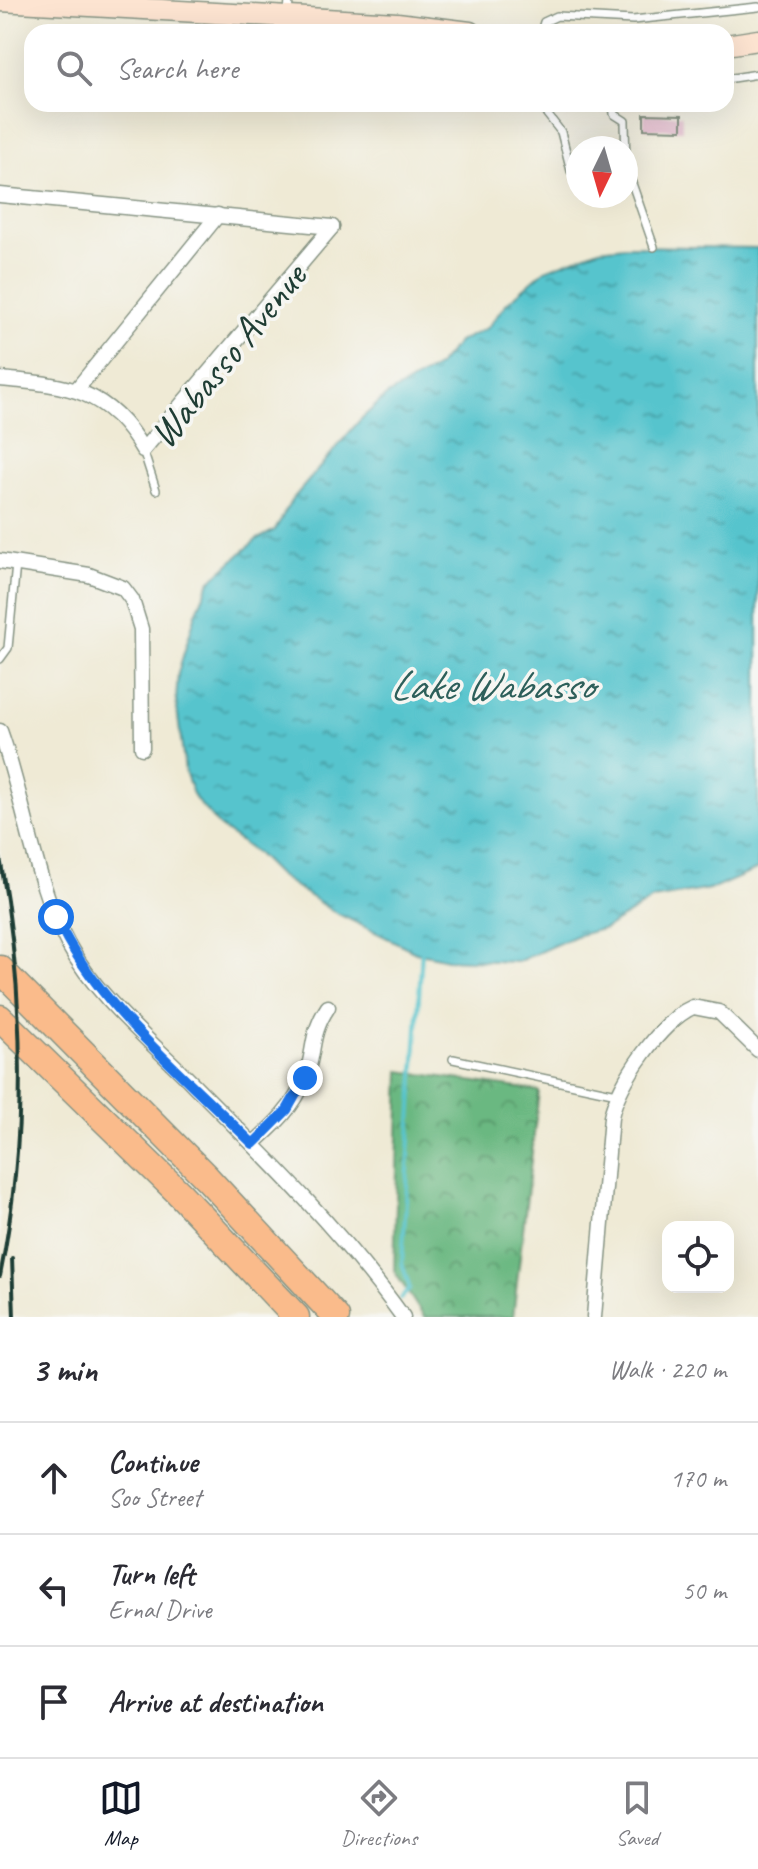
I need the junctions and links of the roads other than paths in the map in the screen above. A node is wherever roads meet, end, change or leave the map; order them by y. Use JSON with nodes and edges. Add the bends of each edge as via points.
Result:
{"nodes":[{"id":1,"x":0,"y":1,"type":"edge"},
{"id":2,"x":758,"y":7,"type":"edge"},
{"id":3,"x":238,"y":8,"type":"edge"},
{"id":4,"x":288,"y":9,"type":"edge"},
{"id":5,"x":418,"y":24,"type":"edge"},
{"id":6,"x":543,"y":24,"type":"edge"},
{"id":7,"x":758,"y":40,"type":"edge"},
{"id":8,"x":734,"y":44,"type":"edge"},
{"id":9,"x":758,"y":74,"type":"edge"},
{"id":10,"x":734,"y":78,"type":"edge"},
{"id":11,"x":545,"y":112,"type":"edge"},
{"id":12,"x":614,"y":112,"type":"edge"},
{"id":13,"x":626,"y":136,"type":"edge"},
{"id":14,"x":566,"y":153,"type":"edge"},
{"id":15,"x":0,"y":195,"type":"edge"},
{"id":16,"x":638,"y":202,"type":"edge"},
{"id":17,"x":218,"y":215,"type":"junction"},
{"id":18,"x":654,"y":247,"type":"dead end"},
{"id":19,"x":0,"y":379,"type":"edge"},
{"id":20,"x":77,"y":389,"type":"junction"},
{"id":21,"x":143,"y":450,"type":"junction"},
{"id":22,"x":156,"y":490,"type":"dead end"},
{"id":23,"x":0,"y":561,"type":"edge"},
{"id":24,"x":16,"y":564,"type":"junction"},
{"id":25,"x":0,"y":659,"type":"edge"},
{"id":26,"x":0,"y":731,"type":"edge"},
{"id":27,"x":142,"y":748,"type":"dead end"},
{"id":28,"x":0,"y":969,"type":"edge"},
{"id":29,"x":328,"y":1007,"type":"dead end"},
{"id":30,"x":0,"y":1018,"type":"edge"},
{"id":31,"x":758,"y":1050,"type":"edge"},
{"id":32,"x":453,"y":1059,"type":"dead end"},
{"id":33,"x":617,"y":1094,"type":"junction"},
{"id":34,"x":253,"y":1144,"type":"junction"},
{"id":35,"x":296,"y":1317,"type":"edge"},
{"id":36,"x":336,"y":1317,"type":"edge"},
{"id":37,"x":403,"y":1317,"type":"edge"},
{"id":38,"x":594,"y":1317,"type":"edge"}],
"edges":[{"from":1,"to":3,"type":"street"},
{"from":2,"to":6,"type":"lane","via":[[633,20],[557,16]]},
{"from":3,"to":4,"type":"street"},
{"from":4,"to":5,"type":"street"},
{"from":7,"to":8,"type":"street"},
{"from":9,"to":10,"type":"lane"},
{"from":11,"to":14,"type":"lane","via":[[561,132]]},
{"from":12,"to":13,"type":"lane","via":[[625,121]]},
{"from":15,"to":17,"type":"street"},
{"from":16,"to":18,"type":"lane"},
{"from":17,"to":20,"type":"street"},
{"from":17,"to":21,"type":"street","name":"Wabasso Avenue","via":[[332,227]]},
{"from":19,"to":20,"type":"street"},
{"from":20,"to":21,"type":"street","via":[[116,414]]},
{"from":21,"to":22,"type":"lane","name":"Wabasso Avenue"},
{"from":23,"to":24,"type":"street"},
{"from":24,"to":25,"type":"lane","via":[[8,648]]},
{"from":24,"to":27,"type":"street","via":[[112,582],[132,600],[141,629]]},
{"from":26,"to":34,"type":"street","via":[[56,917],[74,954],[109,1000]]},
{"from":28,"to":36,"type":"highway"},
{"from":29,"to":34,"type":"street","via":[[315,1027],[298,1094]]},
{"from":30,"to":35,"type":"highway","via":[[178,1192]]},
{"from":31,"to":33,"type":"street","via":[[719,1012],[693,1007],[668,1027]]},
{"from":32,"to":33,"type":"lane"},
{"from":33,"to":38,"type":"street"},
{"from":34,"to":37,"type":"street","via":[[375,1278]]}]}
